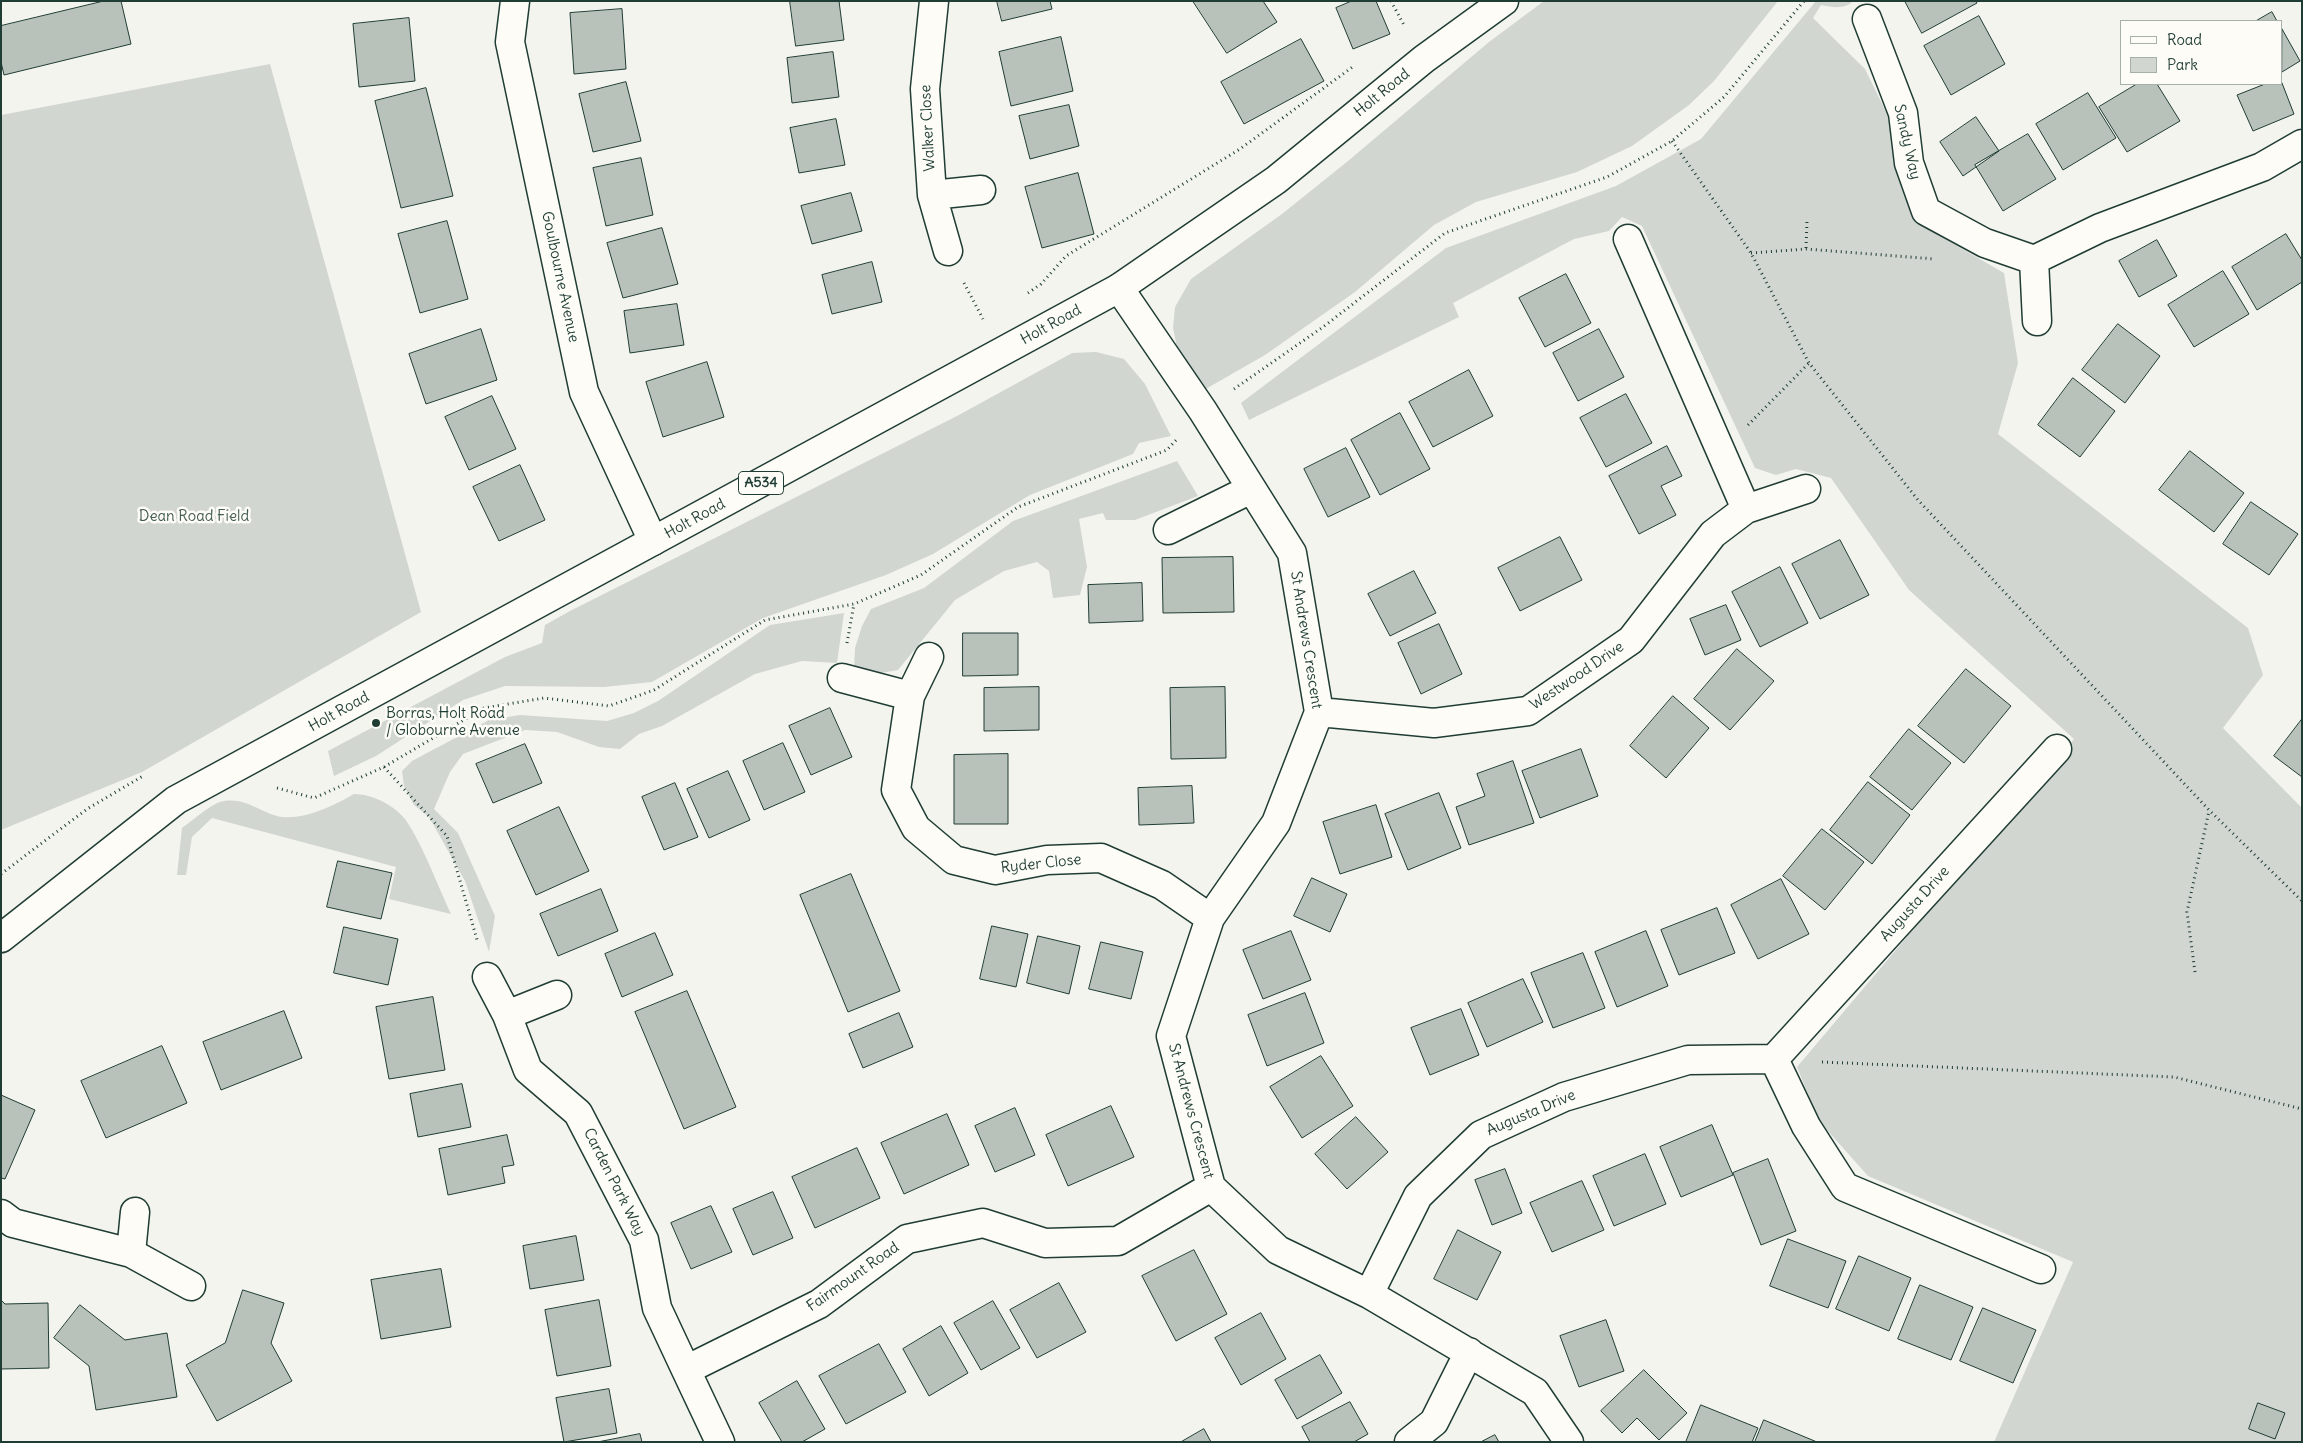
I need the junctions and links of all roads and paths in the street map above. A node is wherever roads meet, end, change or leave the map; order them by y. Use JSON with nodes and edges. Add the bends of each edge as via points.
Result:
{"nodes":[{"id":1,"x":515,"y":1,"type":"edge"},
{"id":2,"x":934,"y":1,"type":"edge"},
{"id":3,"x":1391,"y":1,"type":"edge"},
{"id":4,"x":1504,"y":1,"type":"edge"},
{"id":5,"x":1804,"y":1,"type":"edge"},
{"id":6,"x":1867,"y":19,"type":"dead end"},
{"id":7,"x":1413,"y":23,"type":"dead end"},
{"id":8,"x":1405,"y":28,"type":"junction"},
{"id":9,"x":1398,"y":34,"type":"dead end"},
{"id":10,"x":1358,"y":62,"type":"dead end"},
{"id":11,"x":1672,"y":141,"type":"junction"},
{"id":12,"x":2302,"y":144,"type":"edge"},
{"id":13,"x":981,"y":190,"type":"dead end"},
{"id":14,"x":932,"y":195,"type":"junction"},
{"id":15,"x":1807,"y":222,"type":"dead end"},
{"id":16,"x":1628,"y":239,"type":"dead end"},
{"id":17,"x":1985,"y":243,"type":"junction"},
{"id":18,"x":1806,"y":249,"type":"junction"},
{"id":19,"x":948,"y":251,"type":"joint"},
{"id":20,"x":1751,"y":253,"type":"junction"},
{"id":21,"x":2034,"y":260,"type":"junction"},
{"id":22,"x":1119,"y":288,"type":"junction"},
{"id":23,"x":1025,"y":295,"type":"dead end"},
{"id":24,"x":2037,"y":321,"type":"dead end"},
{"id":25,"x":984,"y":322,"type":"dead end"},
{"id":26,"x":1809,"y":364,"type":"junction"},
{"id":27,"x":1203,"y":411,"type":"junction"},
{"id":28,"x":1722,"y":453,"type":"junction"},
{"id":29,"x":1251,"y":489,"type":"junction"},
{"id":30,"x":1806,"y":489,"type":"dead end"},
{"id":31,"x":1746,"y":510,"type":"junction"},
{"id":32,"x":1168,"y":530,"type":"dead end"},
{"id":33,"x":654,"y":541,"type":"junction"},
{"id":34,"x":929,"y":656,"type":"dead end"},
{"id":35,"x":842,"y":678,"type":"dead end"},
{"id":36,"x":910,"y":696,"type":"junction"},
{"id":37,"x":1319,"y":712,"type":"junction"},
{"id":38,"x":2057,"y":749,"type":"dead end"},
{"id":39,"x":384,"y":767,"type":"junction"},
{"id":40,"x":148,"y":774,"type":"dead end"},
{"id":41,"x":276,"y":788,"type":"dead end"},
{"id":42,"x":2209,"y":810,"type":"junction"},
{"id":43,"x":1,"y":874,"type":"edge"},
{"id":44,"x":2302,"y":901,"type":"edge"},
{"id":45,"x":1210,"y":918,"type":"junction"},
{"id":46,"x":1,"y":938,"type":"edge"},
{"id":47,"x":2195,"y":972,"type":"dead end"},
{"id":48,"x":488,"y":977,"type":"joint"},
{"id":49,"x":557,"y":995,"type":"dead end"},
{"id":50,"x":507,"y":1014,"type":"junction"},
{"id":51,"x":1774,"y":1059,"type":"junction"},
{"id":52,"x":2302,"y":1109,"type":"edge"},
{"id":53,"x":1211,"y":1187,"type":"junction"},
{"id":54,"x":135,"y":1212,"type":"dead end"},
{"id":55,"x":1,"y":1214,"type":"edge"},
{"id":56,"x":131,"y":1253,"type":"junction"},
{"id":57,"x":2041,"y":1269,"type":"dead end"},
{"id":58,"x":191,"y":1286,"type":"dead end"},
{"id":59,"x":1369,"y":1294,"type":"junction"},
{"id":60,"x":1469,"y":1352,"type":"junction"},
{"id":61,"x":686,"y":1370,"type":"junction"},
{"id":62,"x":720,"y":1442,"type":"edge"},
{"id":63,"x":1409,"y":1442,"type":"edge"},
{"id":64,"x":1569,"y":1442,"type":"edge"}],
"edges":[{"from":1,"to":33,"type":"street","name":"Goulbourne Avenue","via":[[510,42],[584,392]]},
{"from":2,"to":14,"type":"street","name":"Walker Close","via":[[925,89]]},
{"from":3,"to":8,"type":"path"},
{"from":4,"to":22,"type":"street","name":"Holt Road","number":"A534","via":[[1424,59],[1276,180]]},
{"from":5,"to":11,"type":"path","via":[[1724,98]]},
{"from":6,"to":17,"type":"street","name":"Sandy Way","via":[[1903,113],[1910,164],[1926,211]]},
{"from":7,"to":8,"type":"path"},
{"from":8,"to":9,"type":"path"},
{"from":10,"to":23,"type":"path","via":[[1240,149],[1066,256],[1041,284]]},
{"from":11,"to":20,"type":"path"},
{"from":11,"to":27,"type":"path","via":[[1607,177],[1444,233],[1323,327]]},
{"from":12,"to":21,"type":"street","via":[[2262,167],[2100,228]]},
{"from":13,"to":14,"type":"street"},
{"from":14,"to":19,"type":"street","name":"Walker Close"},
{"from":15,"to":18,"type":"path"},
{"from":16,"to":28,"type":"street"},
{"from":17,"to":18,"type":"path","via":[[1954,261]]},
{"from":17,"to":21,"type":"street","name":"Sandy Way"},
{"from":18,"to":20,"type":"path"},
{"from":19,"to":25,"type":"path"},
{"from":20,"to":26,"type":"path"},
{"from":21,"to":24,"type":"street"},
{"from":22,"to":27,"type":"street","name":"St Andrews Crescent"},
{"from":22,"to":33,"type":"street","name":"Holt Road","number":"A534"},
{"from":26,"to":28,"type":"path"},
{"from":26,"to":42,"type":"path","via":[[1918,500]]},
{"from":27,"to":29,"type":"street","name":"St Andrews Crescent"},
{"from":27,"to":39,"type":"path","via":[[1167,450],[1018,507],[921,575],[854,604],[765,620],[654,690],[609,706],[544,698],[484,708]]},
{"from":28,"to":31,"type":"street"},
{"from":29,"to":32,"type":"street"},
{"from":29,"to":37,"type":"street","name":"St Andrews Crescent","via":[[1292,553]]},
{"from":30,"to":31,"type":"street","name":"Westwood Drive"},
{"from":31,"to":37,"type":"street","name":"Westwood Drive","via":[[1713,534],[1632,640],[1528,711],[1434,723]]},
{"from":33,"to":46,"type":"street","name":"Holt Road","number":"A534","via":[[176,800]]},
{"from":34,"to":36,"type":"street","name":"Ryder Close"},
{"from":35,"to":36,"type":"street"},
{"from":36,"to":45,"type":"street","name":"Ryder Close","via":[[896,790],[916,828],[954,860],[995,870],[1047,860],[1101,858],[1162,885]]},
{"from":37,"to":45,"type":"street","name":"St Andrews Crescent","via":[[1276,823]]},
{"from":38,"to":51,"type":"street","name":"Augusta Drive"},
{"from":39,"to":41,"type":"path","via":[[314,798]]},
{"from":39,"to":48,"type":"path","via":[[447,836]]},
{"from":40,"to":43,"type":"path","via":[[87,809]]},
{"from":42,"to":44,"type":"path"},
{"from":42,"to":47,"type":"path","via":[[2187,912]]},
{"from":45,"to":53,"type":"street","name":"St Andrews Crescent","via":[[1171,1036]]},
{"from":48,"to":50,"type":"street","name":"Carden Park Way"},
{"from":49,"to":50,"type":"street"},
{"from":50,"to":61,"type":"street","name":"Carden Park Way","via":[[528,1070],[578,1113],[640,1232],[657,1308]]},
{"from":51,"to":52,"type":"path","via":[[2174,1077]]},
{"from":51,"to":57,"type":"street","via":[[1806,1126],[1845,1187]]},
{"from":51,"to":59,"type":"street","name":"Augusta Drive","via":[[1688,1060],[1564,1097],[1481,1135],[1418,1196]]},
{"from":53,"to":59,"type":"street","name":"St Andrews Crescent","via":[[1278,1250]]},
{"from":53,"to":61,"type":"street","name":"Fairmount Road","via":[[1118,1241],[1046,1243],[983,1223],[907,1239],[819,1304]]},
{"from":54,"to":56,"type":"street"},
{"from":55,"to":56,"type":"street","via":[[13,1223]]},
{"from":56,"to":58,"type":"street"},
{"from":59,"to":60,"type":"street","name":"St Andrews Crescent"},
{"from":60,"to":63,"type":"street","via":[[1434,1422]]},
{"from":60,"to":64,"type":"street","name":"St Andrews Crescent","via":[[1535,1392]]},
{"from":61,"to":62,"type":"street"}]}
